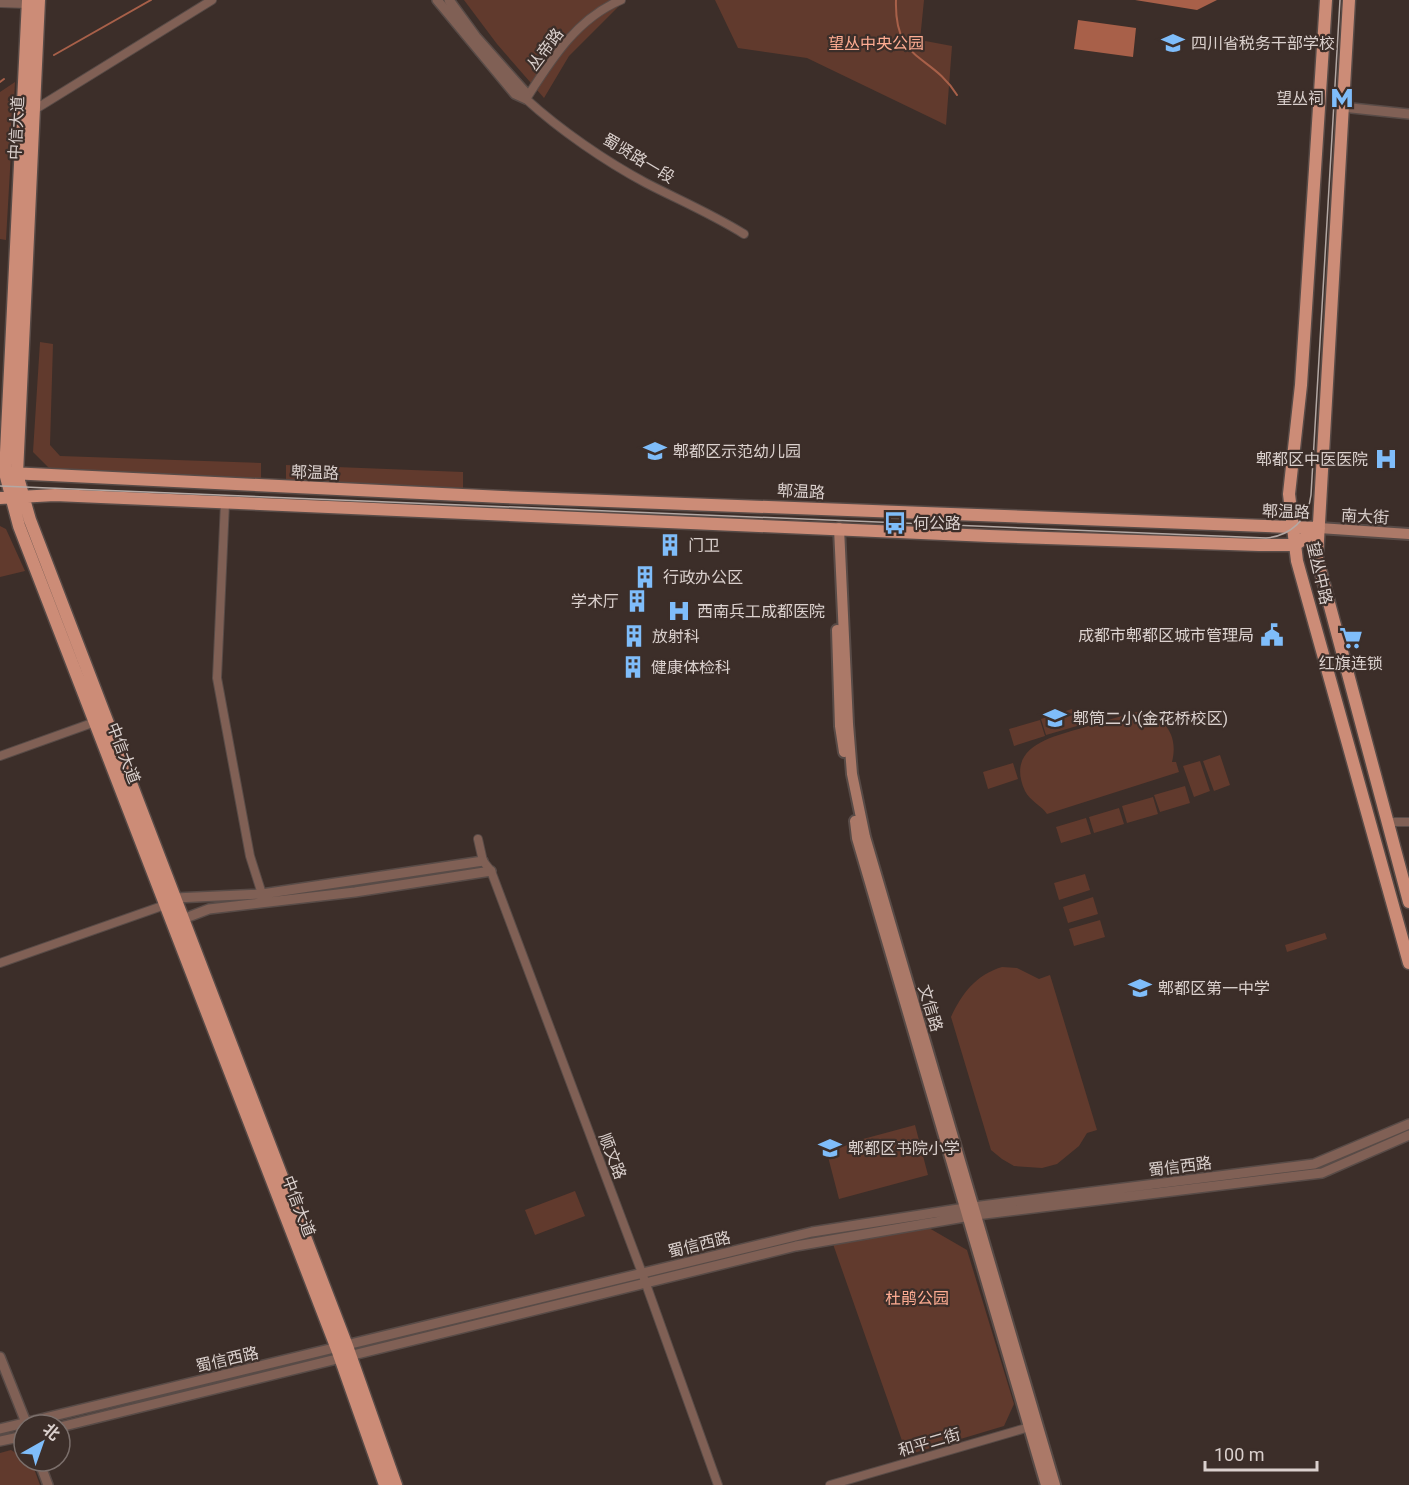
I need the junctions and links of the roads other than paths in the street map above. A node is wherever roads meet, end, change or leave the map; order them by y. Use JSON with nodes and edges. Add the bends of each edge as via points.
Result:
{"nodes":[{"id":1,"x":212,"y":0,"type":"edge"},
{"id":2,"x":437,"y":0,"type":"edge"},
{"id":3,"x":449,"y":0,"type":"edge"},
{"id":4,"x":621,"y":0,"type":"edge"},
{"id":5,"x":1326,"y":0,"type":"edge"},
{"id":6,"x":1348,"y":0,"type":"edge"},
{"id":7,"x":31,"y":1,"type":"edge"},
{"id":8,"x":0,"y":3,"type":"edge"},
{"id":9,"x":526,"y":99,"type":"junction"},
{"id":10,"x":1342,"y":108,"type":"junction"},
{"id":11,"x":34,"y":110,"type":"junction"},
{"id":12,"x":1409,"y":114,"type":"edge"},
{"id":13,"x":744,"y":234,"type":"dead end"},
{"id":14,"x":8,"y":473,"type":"edge"},
{"id":15,"x":12,"y":497,"type":"edge"},
{"id":16,"x":225,"y":503,"type":"junction"},
{"id":17,"x":1293,"y":527,"type":"junction"},
{"id":18,"x":836,"y":528,"type":"junction"},
{"id":19,"x":1319,"y":528,"type":"junction"},
{"id":20,"x":1409,"y":534,"type":"edge"},
{"id":21,"x":1295,"y":545,"type":"junction"},
{"id":22,"x":94,"y":722,"type":"junction"},
{"id":23,"x":0,"y":756,"type":"edge"},
{"id":24,"x":1387,"y":822,"type":"junction"},
{"id":25,"x":1409,"y":822,"type":"edge"},
{"id":26,"x":478,"y":839,"type":"dead end"},
{"id":27,"x":483,"y":861,"type":"junction"},
{"id":28,"x":491,"y":871,"type":"junction"},
{"id":29,"x":262,"y":894,"type":"junction"},
{"id":30,"x":170,"y":902,"type":"junction"},
{"id":31,"x":1409,"y":902,"type":"edge"},
{"id":32,"x":183,"y":919,"type":"junction"},
{"id":33,"x":0,"y":963,"type":"edge"},
{"id":34,"x":1409,"y":963,"type":"edge"},
{"id":35,"x":1409,"y":1124,"type":"edge"},
{"id":36,"x":1409,"y":1135,"type":"edge"},
{"id":37,"x":970,"y":1211,"type":"junction"},
{"id":38,"x":644,"y":1278,"type":"junction"},
{"id":39,"x":343,"y":1351,"type":"junction"},
{"id":40,"x":0,"y":1357,"type":"edge"},
{"id":41,"x":22,"y":1413,"type":"edge"},
{"id":42,"x":72,"y":1413,"type":"edge"},
{"id":43,"x":72,"y":1424,"type":"edge"},
{"id":44,"x":1032,"y":1426,"type":"junction"},
{"id":45,"x":385,"y":1485,"type":"edge"},
{"id":46,"x":396,"y":1485,"type":"edge"},
{"id":47,"x":718,"y":1485,"type":"edge"},
{"id":48,"x":830,"y":1485,"type":"edge"},
{"id":49,"x":1046,"y":1485,"type":"edge"},
{"id":50,"x":1055,"y":1485,"type":"edge"}],
"edges":[{"from":1,"to":11,"type":"street"},
{"from":2,"to":9,"type":"street","name":"蜀贤路一段","via":[[515,94]]},
{"from":3,"to":9,"type":"street","name":"蜀贤路一段","via":[[476,38],[525,92]]},
{"from":4,"to":9,"type":"street","name":"丛帝路","via":[[605,7],[557,50]]},
{"from":5,"to":17,"type":"main road","name":"望丛中路","via":[[1301,385],[1289,494]]},
{"from":6,"to":10,"type":"main road","name":"望丛中路"},
{"from":7,"to":8,"type":"street"},
{"from":7,"to":11,"type":"main road","name":"中信大道"},
{"from":7,"to":14,"type":"main road","name":"中信大道"},
{"from":9,"to":13,"type":"street","name":"蜀贤路一段","via":[[548,120],[644,182],[714,215]]},
{"from":10,"to":12,"type":"street"},
{"from":10,"to":19,"type":"main road","name":"望丛中路"},
{"from":11,"to":14,"type":"main road","name":"中信大道"},
{"from":14,"to":15,"type":"main road","name":"中信大道"},
{"from":14,"to":17,"type":"main road","name":"郫温路"},
{"from":15,"to":16,"type":"main road","name":"郫温路","via":[[55,495]]},
{"from":15,"to":22,"type":"main road","name":"中信大道","via":[[19,526]]},
{"from":15,"to":30,"type":"main road","name":"中信大道","via":[[30,520]]},
{"from":16,"to":18,"type":"main road","name":"郫温路"},
{"from":16,"to":29,"type":"street","via":[[217,678],[250,856]]},
{"from":17,"to":19,"type":"main road","name":"郫温路"},
{"from":17,"to":21,"type":"main road","name":"望丛中路"},
{"from":18,"to":21,"type":"main road","name":"郫温路"},
{"from":18,"to":37,"type":"main road","via":[[840,726],[857,838]]},
{"from":19,"to":20,"type":"main road","name":"南大街"},
{"from":19,"to":21,"type":"main road","name":"郫温路"},
{"from":19,"to":24,"type":"main road","name":"望丛中路","via":[[1317,558]]},
{"from":21,"to":34,"type":"main road","name":"望丛中路"},
{"from":22,"to":23,"type":"street"},
{"from":22,"to":30,"type":"main road","name":"中信大道"},
{"from":24,"to":25,"type":"street"},
{"from":24,"to":31,"type":"main road","name":"望丛中路"},
{"from":26,"to":27,"type":"street","name":"顺文路"},
{"from":27,"to":28,"type":"street","name":"顺文路"},
{"from":27,"to":29,"type":"street"},
{"from":28,"to":32,"type":"street","via":[[345,894],[209,909]]},
{"from":28,"to":38,"type":"street","name":"顺文路"},
{"from":29,"to":30,"type":"street"},
{"from":30,"to":32,"type":"main road","name":"中信大道"},
{"from":30,"to":33,"type":"street"},
{"from":30,"to":39,"type":"main road","name":"中信大道"},
{"from":32,"to":39,"type":"main road","name":"中信大道"},
{"from":35,"to":37,"type":"street","name":"蜀信西路","via":[[1314,1164]]},
{"from":36,"to":37,"type":"street","name":"蜀信西路","via":[[1322,1173]]},
{"from":37,"to":38,"type":"street","name":"蜀信西路","via":[[812,1232]]},
{"from":37,"to":44,"type":"main road"},
{"from":38,"to":39,"type":"street","name":"蜀信西路"},
{"from":38,"to":47,"type":"street","name":"顺文路"},
{"from":39,"to":42,"type":"street","name":"蜀信西路"},
{"from":39,"to":43,"type":"street","name":"蜀信西路"},
{"from":39,"to":45,"type":"main road","name":"中信大道"},
{"from":39,"to":46,"type":"main road","name":"中信大道"},
{"from":40,"to":41,"type":"street"},
{"from":44,"to":48,"type":"street","name":"和平二街"},
{"from":44,"to":49,"type":"main road"},
{"from":44,"to":50,"type":"main road"}]}
